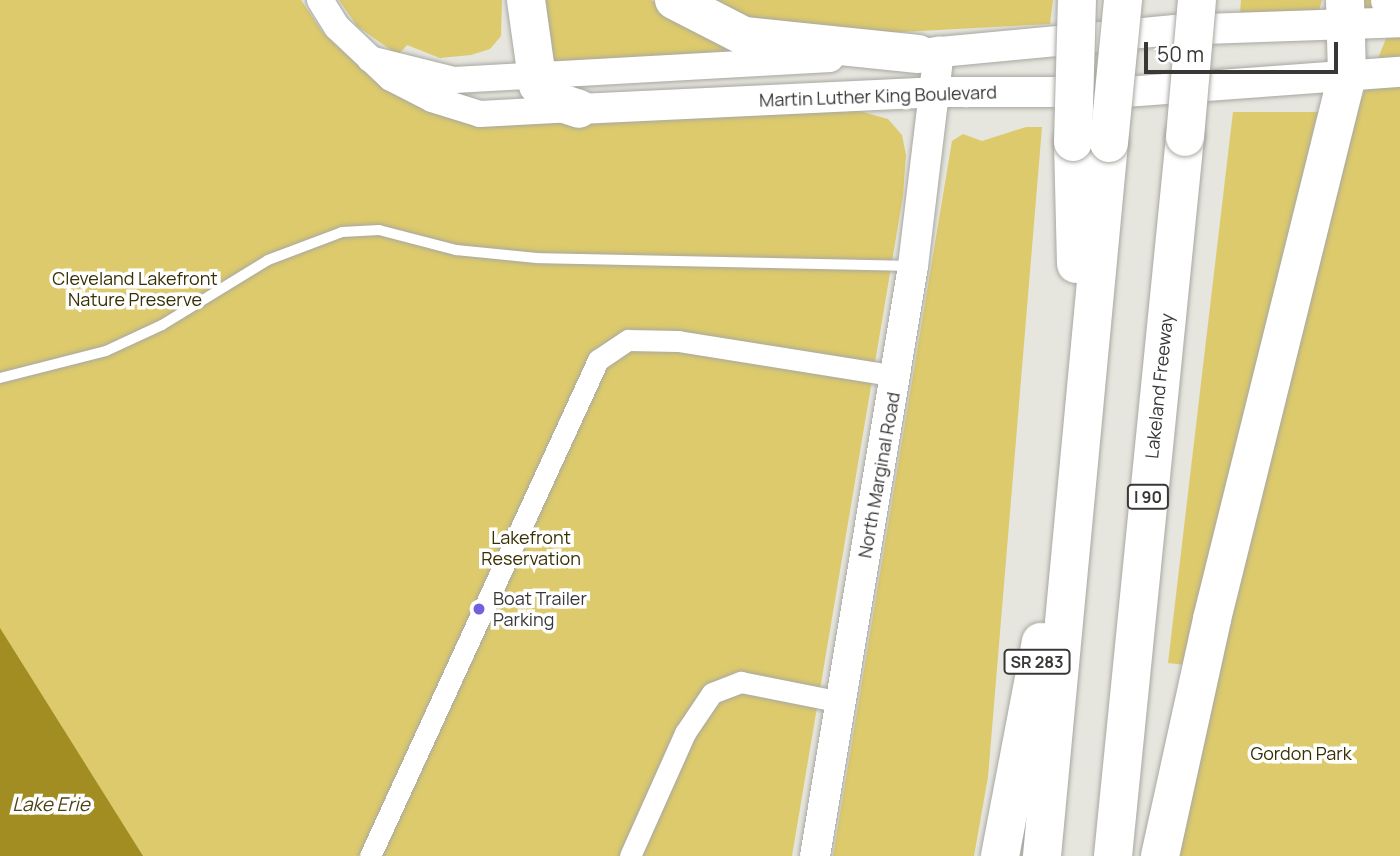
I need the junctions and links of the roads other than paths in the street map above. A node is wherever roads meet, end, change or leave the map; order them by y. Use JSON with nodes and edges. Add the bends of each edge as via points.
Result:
{"nodes":[{"id":1,"x":320,"y":0,"type":"edge"},
{"id":2,"x":526,"y":0,"type":"edge"},
{"id":3,"x":674,"y":0,"type":"edge"},
{"id":4,"x":1077,"y":0,"type":"edge"},
{"id":5,"x":1123,"y":0,"type":"edge"},
{"id":6,"x":1197,"y":0,"type":"edge"},
{"id":7,"x":1390,"y":0,"type":"edge"},
{"id":8,"x":1400,"y":6,"type":"edge"},
{"id":9,"x":1345,"y":14,"type":"edge"},
{"id":10,"x":1400,"y":22,"type":"edge"},
{"id":11,"x":928,"y":53,"type":"junction"},
{"id":12,"x":370,"y":59,"type":"junction"},
{"id":13,"x":1400,"y":72,"type":"edge"},
{"id":14,"x":533,"y":75,"type":"junction"},
{"id":15,"x":1348,"y":76,"type":"junction"},
{"id":16,"x":935,"y":92,"type":"junction"},
{"id":17,"x":579,"y":108,"type":"junction"},
{"id":18,"x":1091,"y":142,"type":"junction"},
{"id":19,"x":913,"y":266,"type":"junction"},
{"id":20,"x":896,"y":376,"type":"junction"},
{"id":21,"x":0,"y":378,"type":"edge"},
{"id":22,"x":1075,"y":468,"type":"junction"},
{"id":23,"x":841,"y":702,"type":"junction"},
{"id":24,"x":370,"y":856,"type":"edge"},
{"id":25,"x":630,"y":856,"type":"edge"},
{"id":26,"x":815,"y":856,"type":"edge"},
{"id":27,"x":1000,"y":856,"type":"edge"},
{"id":28,"x":1042,"y":856,"type":"edge"},
{"id":29,"x":1113,"y":856,"type":"edge"},
{"id":30,"x":1160,"y":856,"type":"edge"}],
"edges":[{"from":1,"to":12,"type":"street","name":"Martin Luther King Boulevard"},
{"from":2,"to":14,"type":"highway"},
{"from":3,"to":11,"type":"highway","via":[[744,36]]},
{"from":4,"to":18,"type":"highway","bridge":true},
{"from":5,"to":18,"type":"highway","bridge":true},
{"from":6,"to":29,"type":"highway","name":"Lakeland Freeway","number":"I 90","bridge":true},
{"from":7,"to":8,"type":"highway"},
{"from":9,"to":10,"type":"main road"},
{"from":9,"to":11,"type":"main road"},
{"from":9,"to":15,"type":"highway"},
{"from":11,"to":14,"type":"street"},
{"from":11,"to":16,"type":"main road","name":"North Marginal Road"},
{"from":12,"to":14,"type":"street","via":[[454,80]]},
{"from":12,"to":17,"type":"street","name":"Martin Luther King Boulevard","via":[[416,92],[464,110]]},
{"from":13,"to":15,"type":"main road","name":"Martin Luther King Boulevard"},
{"from":14,"to":17,"type":"highway","via":[[555,101]]},
{"from":15,"to":16,"type":"main road","name":"Martin Luther King Boulevard","via":[[1125,93]]},
{"from":15,"to":30,"type":"highway","via":[[1212,619]]},
{"from":16,"to":17,"type":"main road","name":"Martin Luther King Boulevard"},
{"from":16,"to":19,"type":"main road","name":"North Marginal Road"},
{"from":18,"to":22,"type":"highway"},
{"from":19,"to":20,"type":"main road","name":"North Marginal Road"},
{"from":19,"to":21,"type":"lane","via":[[537,258],[456,250],[379,230],[342,232],[268,260],[162,325],[106,351]]},
{"from":20,"to":23,"type":"main road","name":"North Marginal Road"},
{"from":20,"to":24,"type":"street","via":[[678,341],[628,340],[598,360]]},
{"from":22,"to":27,"type":"highway","number":"SR 283"},
{"from":22,"to":28,"type":"highway"},
{"from":23,"to":25,"type":"street","via":[[741,682],[712,693],[685,733]]},
{"from":23,"to":26,"type":"main road","name":"North Marginal Road"}]}
